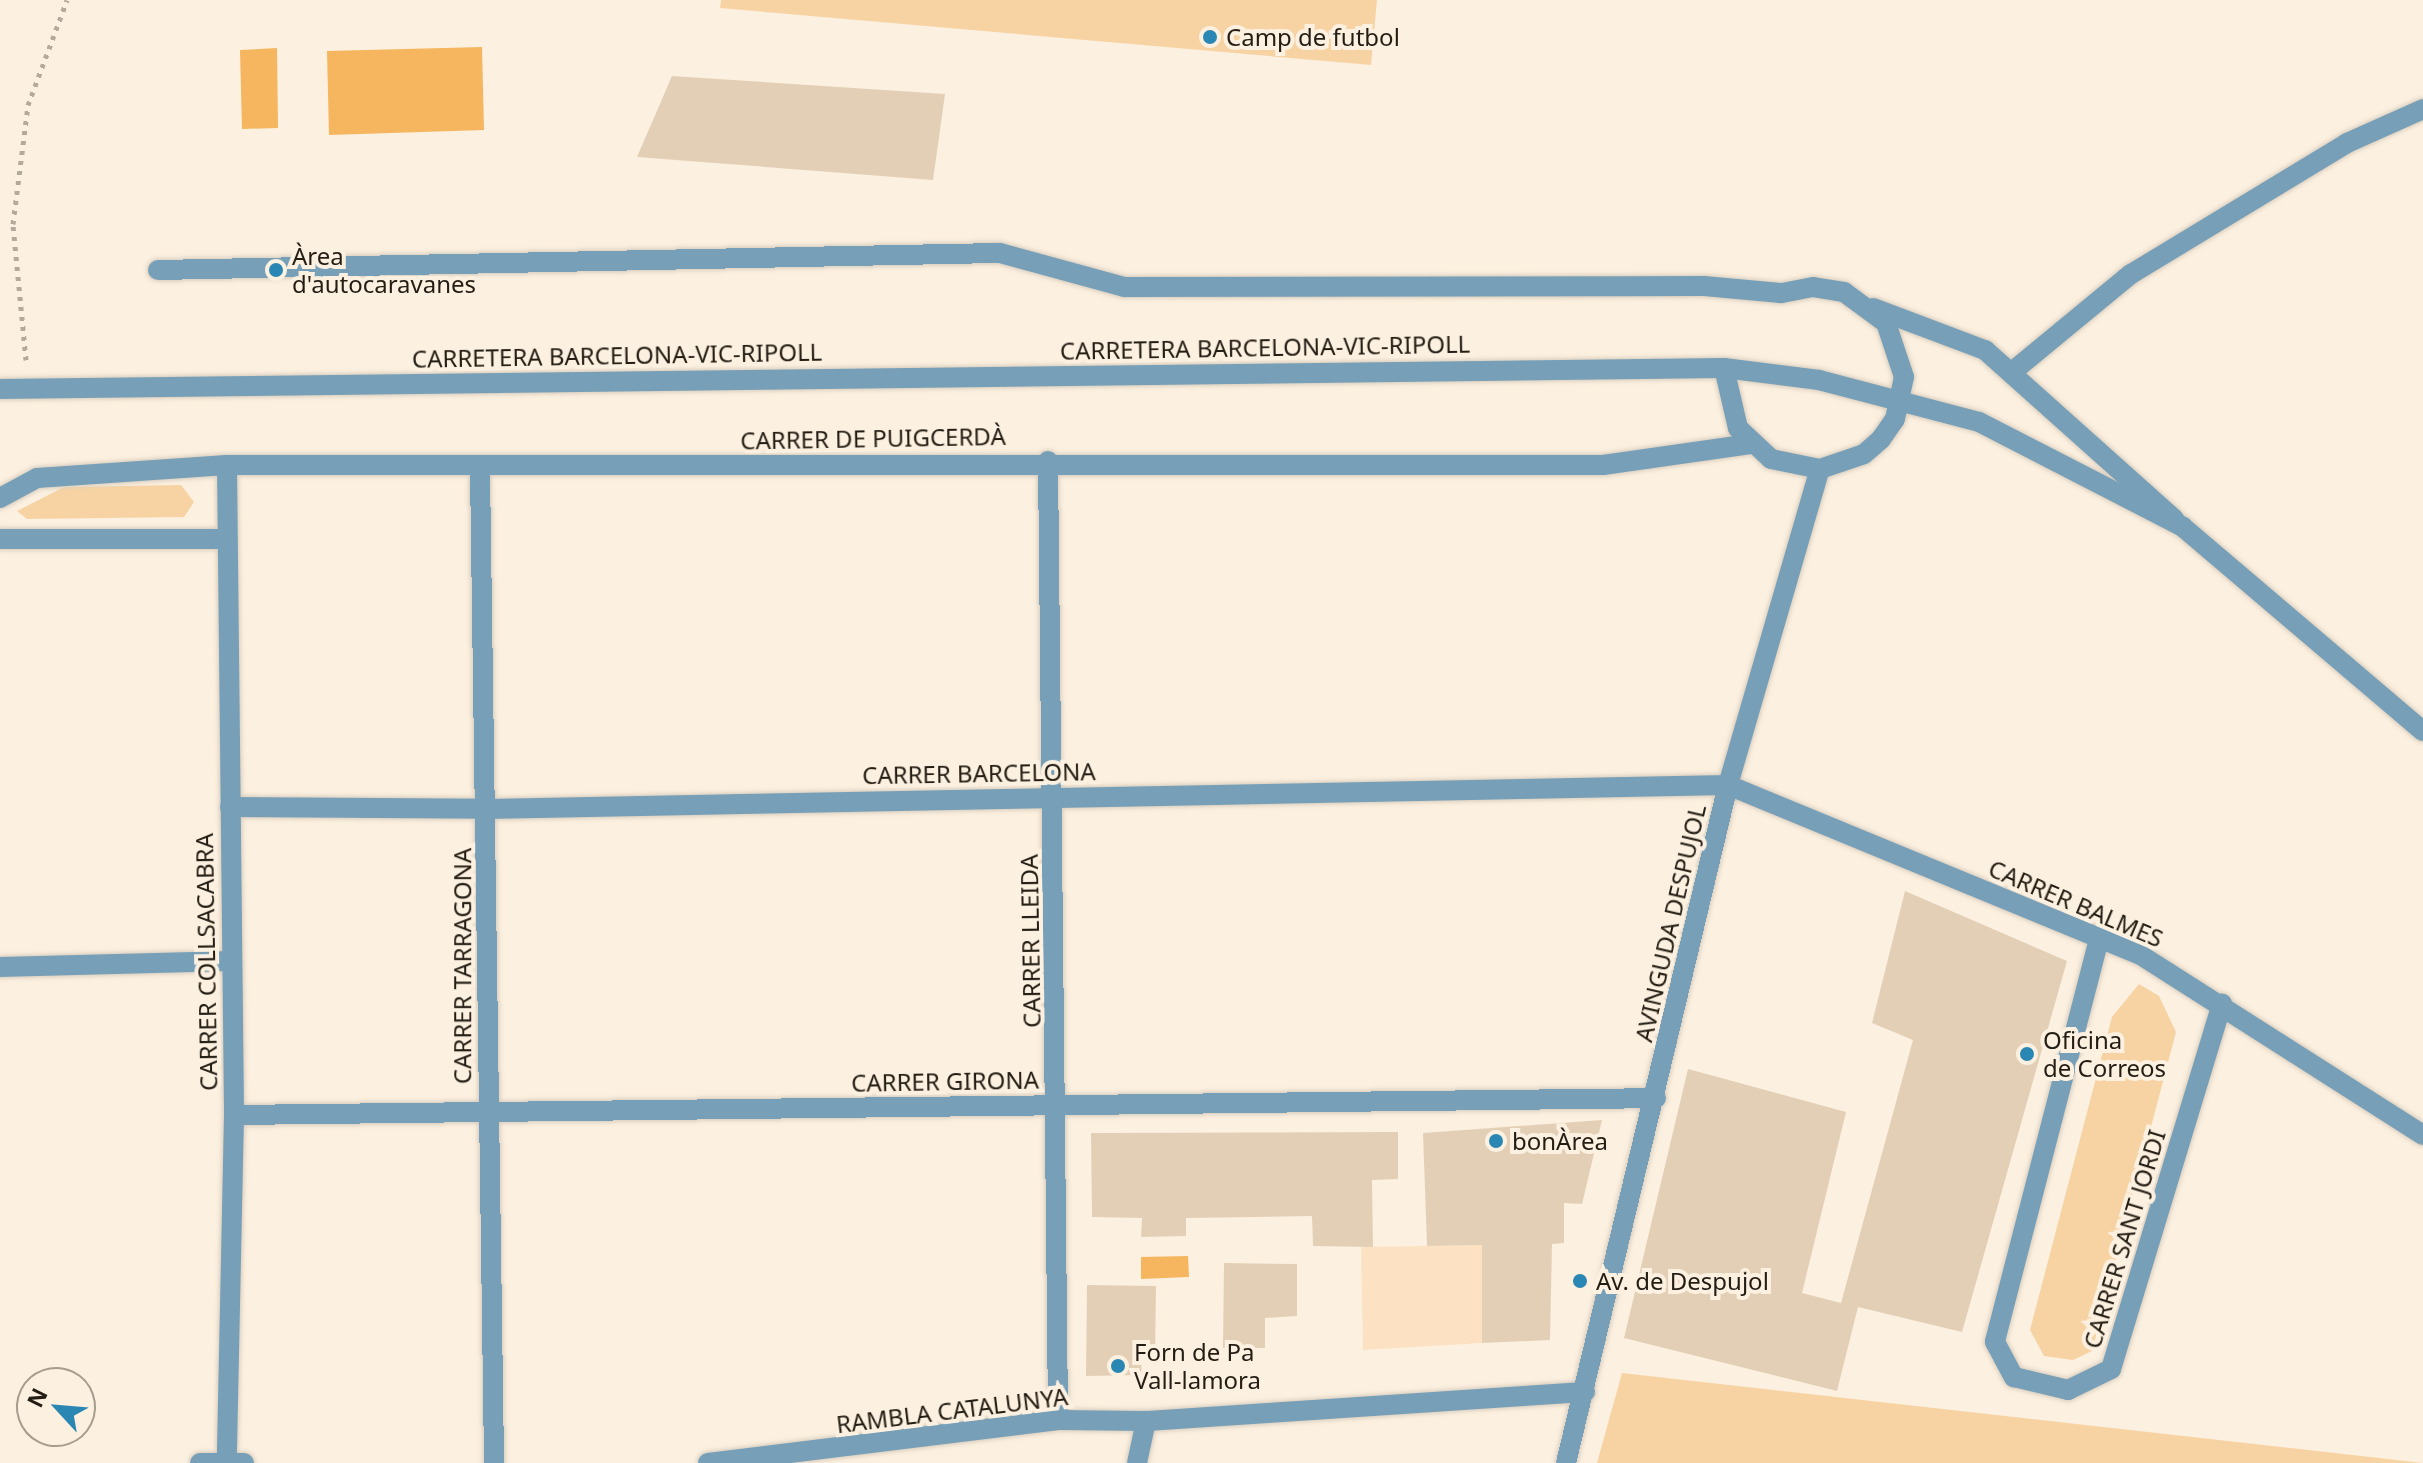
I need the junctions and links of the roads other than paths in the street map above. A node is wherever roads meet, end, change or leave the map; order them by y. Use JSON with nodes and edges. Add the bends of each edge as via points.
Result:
{"nodes":[{"id":1,"x":2423,"y":109,"type":"edge"},
{"id":2,"x":158,"y":270,"type":"dead end"},
{"id":3,"x":1873,"y":308,"type":"junction"},
{"id":4,"x":1724,"y":368,"type":"junction"},
{"id":5,"x":2012,"y":372,"type":"junction"},
{"id":6,"x":0,"y":389,"type":"edge"},
{"id":7,"x":1903,"y":397,"type":"junction"},
{"id":8,"x":1751,"y":444,"type":"junction"},
{"id":9,"x":1048,"y":461,"type":"junction"},
{"id":10,"x":227,"y":465,"type":"junction"},
{"id":11,"x":1820,"y":469,"type":"junction"},
{"id":12,"x":480,"y":470,"type":"junction"},
{"id":13,"x":0,"y":498,"type":"edge"},
{"id":14,"x":2183,"y":527,"type":"junction"},
{"id":15,"x":0,"y":539,"type":"edge"},
{"id":16,"x":227,"y":539,"type":"junction"},
{"id":17,"x":2423,"y":731,"type":"edge"},
{"id":18,"x":1728,"y":785,"type":"junction"},
{"id":19,"x":1052,"y":797,"type":"junction"},
{"id":20,"x":230,"y":807,"type":"junction"},
{"id":21,"x":487,"y":809,"type":"junction"},
{"id":22,"x":2099,"y":939,"type":"junction"},
{"id":23,"x":232,"y":961,"type":"junction"},
{"id":24,"x":0,"y":967,"type":"edge"},
{"id":25,"x":2222,"y":1003,"type":"junction"},
{"id":26,"x":1656,"y":1098,"type":"junction"},
{"id":27,"x":1059,"y":1105,"type":"junction"},
{"id":28,"x":234,"y":1115,"type":"junction"},
{"id":29,"x":488,"y":1115,"type":"junction"},
{"id":30,"x":2423,"y":1135,"type":"edge"},
{"id":31,"x":1585,"y":1392,"type":"junction"},
{"id":32,"x":1058,"y":1420,"type":"junction"},
{"id":33,"x":1146,"y":1421,"type":"junction"},
{"id":34,"x":236,"y":1460,"type":"edge"},
{"id":35,"x":744,"y":1461,"type":"edge"},
{"id":36,"x":200,"y":1463,"type":"edge"},
{"id":37,"x":494,"y":1463,"type":"edge"},
{"id":38,"x":708,"y":1463,"type":"edge"},
{"id":39,"x":1137,"y":1463,"type":"edge"},
{"id":40,"x":1566,"y":1463,"type":"edge"}],
"edges":[{"from":1,"to":5,"type":"street","via":[[2347,143],[2131,274]]},
{"from":2,"to":3,"type":"street","via":[[1000,253],[1124,287],[1704,286],[1781,293],[1829,288]]},
{"from":3,"to":5,"type":"street","via":[[1971,343]]},
{"from":3,"to":7,"type":"street","via":[[1896,339]]},
{"from":4,"to":6,"type":"street","name":"CARRETERA BARCELONA-VIC-RIPOLL"},
{"from":4,"to":7,"type":"street","name":"CARRETERA BARCELONA-VIC-RIPOLL"},
{"from":4,"to":8,"type":"street","via":[[1729,409]]},
{"from":5,"to":14,"type":"street"},
{"from":7,"to":11,"type":"street","via":[[1873,446]]},
{"from":7,"to":14,"type":"street","name":"CARRETERA BARCELONA-VIC-RIPOLL","via":[[2052,454]]},
{"from":8,"to":9,"type":"street","name":"CARRER DE PUIGCERDÀ","via":[[1603,465]]},
{"from":8,"to":11,"type":"street","via":[[1794,467]]},
{"from":9,"to":12,"type":"street","name":"CARRER DE PUIGCERDÀ"},
{"from":9,"to":19,"type":"street","name":"CARRER LLEIDA"},
{"from":10,"to":12,"type":"street","name":"CARRER DE PUIGCERDÀ"},
{"from":10,"to":13,"type":"street","name":"CARRER DE PUIGCERDÀ","via":[[37,478]]},
{"from":10,"to":16,"type":"street","name":"CARRER COLLSACABRA"},
{"from":11,"to":18,"type":"street","name":"AVINGUDA DESPUJOL"},
{"from":12,"to":21,"type":"street","name":"CARRER TARRAGONA"},
{"from":14,"to":17,"type":"street","name":"CARRETERA BARCELONA-VIC-RIPOLL"},
{"from":15,"to":16,"type":"street"},
{"from":16,"to":20,"type":"street","name":"CARRER COLLSACABRA"},
{"from":18,"to":19,"type":"street","name":"CARRER BARCELONA"},
{"from":18,"to":22,"type":"street","name":"CARRER BALMES"},
{"from":18,"to":26,"type":"street","name":"AVINGUDA DESPUJOL"},
{"from":19,"to":21,"type":"street","name":"CARRER BARCELONA"},
{"from":19,"to":27,"type":"street","name":"CARRER LLEIDA"},
{"from":20,"to":21,"type":"street","name":"CARRER BARCELONA"},
{"from":20,"to":23,"type":"street","name":"CARRER COLLSACABRA"},
{"from":21,"to":29,"type":"street","name":"CARRER TARRAGONA"},
{"from":22,"to":25,"type":"street","name":"CARRER BALMES","via":[[2139,954]]},
{"from":22,"to":25,"type":"street","name":"CARRER SANT JORDI","via":[[1995,1342],[2014,1377],[2068,1390],[2111,1369]]},
{"from":23,"to":24,"type":"street"},
{"from":23,"to":28,"type":"street","name":"CARRER COLLSACABRA"},
{"from":25,"to":30,"type":"street","name":"CARRER BALMES"},
{"from":26,"to":27,"type":"street","name":"CARRER GIRONA"},
{"from":26,"to":31,"type":"street","name":"AVINGUDA DESPUJOL"},
{"from":27,"to":29,"type":"street","name":"CARRER GIRONA"},
{"from":27,"to":32,"type":"street","name":"CARRER LLEIDA"},
{"from":28,"to":29,"type":"street","name":"CARRER GIRONA"},
{"from":28,"to":34,"type":"street","name":"CARRER COLLSACABRA"},
{"from":29,"to":37,"type":"street","name":"CARRER TARRAGONA"},
{"from":31,"to":33,"type":"street","name":"RAMBLA CATALUNYA"},
{"from":31,"to":40,"type":"street","name":"AVINGUDA DESPUJOL"},
{"from":32,"to":33,"type":"street","name":"RAMBLA CATALUNYA"},
{"from":32,"to":35,"type":"street","name":"RAMBLA CATALUNYA"},
{"from":33,"to":39,"type":"street"},
{"from":34,"to":36,"type":"street"},
{"from":35,"to":38,"type":"street","name":"RAMBLA CATALUNYA"}]}
